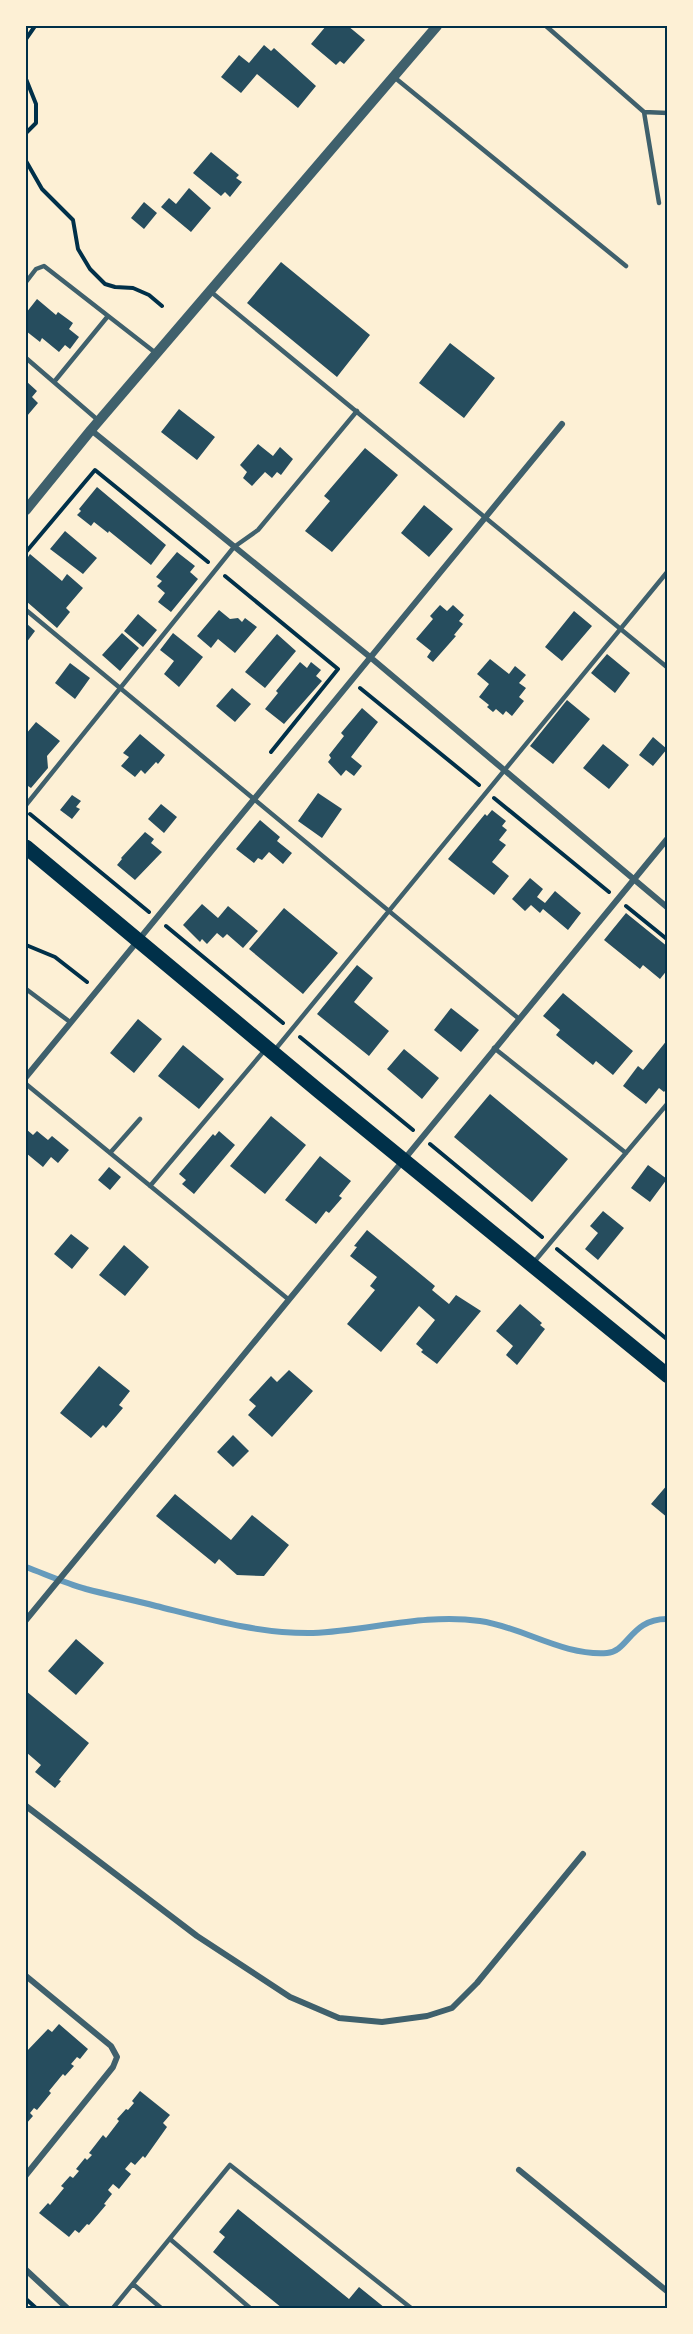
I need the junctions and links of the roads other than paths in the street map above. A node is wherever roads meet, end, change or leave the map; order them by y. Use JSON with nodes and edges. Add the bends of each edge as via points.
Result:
{"nodes":[{"id":1,"x":437,"y":26,"type":"edge"},
{"id":2,"x":546,"y":26,"type":"edge"},
{"id":3,"x":394,"y":77,"type":"junction"},
{"id":4,"x":644,"y":111,"type":"junction"},
{"id":5,"x":668,"y":113,"type":"edge"},
{"id":6,"x":658,"y":203,"type":"dead end"},
{"id":7,"x":626,"y":266,"type":"dead end"},
{"id":8,"x":26,"y":282,"type":"edge"},
{"id":9,"x":210,"y":291,"type":"junction"},
{"id":10,"x":108,"y":316,"type":"junction"},
{"id":11,"x":156,"y":354,"type":"junction"},
{"id":12,"x":26,"y":358,"type":"edge"},
{"id":13,"x":54,"y":382,"type":"junction"},
{"id":14,"x":357,"y":411,"type":"junction"},
{"id":15,"x":99,"y":420,"type":"junction"},
{"id":16,"x":562,"y":424,"type":"dead end"},
{"id":17,"x":91,"y":430,"type":"junction"},
{"id":18,"x":26,"y":510,"type":"edge"},
{"id":19,"x":485,"y":518,"type":"junction"},
{"id":20,"x":234,"y":547,"type":"junction"},
{"id":21,"x":668,"y":571,"type":"edge"},
{"id":22,"x":26,"y":610,"type":"edge"},
{"id":23,"x":619,"y":628,"type":"junction"},
{"id":24,"x":370,"y":657,"type":"junction"},
{"id":25,"x":668,"y":668,"type":"edge"},
{"id":26,"x":119,"y":687,"type":"junction"},
{"id":27,"x":503,"y":770,"type":"junction"},
{"id":28,"x":253,"y":799,"type":"junction"},
{"id":29,"x":26,"y":805,"type":"edge"},
{"id":30,"x":668,"y":838,"type":"edge"},
{"id":31,"x":26,"y":847,"type":"edge"},
{"id":32,"x":633,"y":880,"type":"junction"},
{"id":33,"x":668,"y":908,"type":"edge"},
{"id":34,"x":388,"y":911,"type":"junction"},
{"id":35,"x":137,"y":940,"type":"junction"},
{"id":36,"x":26,"y":989,"type":"edge"},
{"id":37,"x":518,"y":1018,"type":"junction"},
{"id":38,"x":70,"y":1022,"type":"junction"},
{"id":39,"x":494,"y":1048,"type":"junction"},
{"id":40,"x":269,"y":1050,"type":"junction"},
{"id":41,"x":26,"y":1077,"type":"edge"},
{"id":42,"x":26,"y":1084,"type":"edge"},
{"id":43,"x":668,"y":1103,"type":"edge"},
{"id":44,"x":140,"y":1119,"type":"dead end"},
{"id":45,"x":110,"y":1153,"type":"junction"},
{"id":46,"x":626,"y":1153,"type":"junction"},
{"id":47,"x":403,"y":1158,"type":"junction"},
{"id":48,"x":150,"y":1186,"type":"junction"},
{"id":49,"x":532,"y":1264,"type":"junction"},
{"id":50,"x":288,"y":1299,"type":"junction"},
{"id":51,"x":668,"y":1376,"type":"edge"},
{"id":52,"x":26,"y":1620,"type":"edge"},
{"id":53,"x":26,"y":1806,"type":"edge"},
{"id":54,"x":583,"y":1854,"type":"dead end"},
{"id":55,"x":26,"y":1976,"type":"edge"},
{"id":56,"x":519,"y":2170,"type":"dead end"},
{"id":57,"x":26,"y":2175,"type":"edge"},
{"id":58,"x":170,"y":2239,"type":"junction"},
{"id":59,"x":26,"y":2270,"type":"edge"},
{"id":60,"x":133,"y":2284,"type":"junction"},
{"id":61,"x":668,"y":2292,"type":"edge"},
{"id":62,"x":67,"y":2308,"type":"edge"},
{"id":63,"x":113,"y":2308,"type":"edge"},
{"id":64,"x":161,"y":2308,"type":"edge"},
{"id":65,"x":250,"y":2308,"type":"edge"},
{"id":66,"x":411,"y":2308,"type":"edge"}],
"edges":[{"from":1,"to":3,"type":"street"},
{"from":2,"to":4,"type":"lane"},
{"from":3,"to":7,"type":"lane"},
{"from":3,"to":9,"type":"street"},
{"from":4,"to":5,"type":"lane"},
{"from":4,"to":6,"type":"lane"},
{"from":8,"to":10,"type":"lane","via":[[36,269],[44,266]]},
{"from":9,"to":11,"type":"street"},
{"from":9,"to":14,"type":"lane"},
{"from":10,"to":11,"type":"lane"},
{"from":10,"to":13,"type":"lane"},
{"from":11,"to":15,"type":"street"},
{"from":12,"to":13,"type":"lane"},
{"from":13,"to":15,"type":"lane"},
{"from":14,"to":19,"type":"lane"},
{"from":14,"to":20,"type":"lane","via":[[258,530]]},
{"from":15,"to":17,"type":"street"},
{"from":16,"to":19,"type":"street"},
{"from":17,"to":18,"type":"street"},
{"from":17,"to":20,"type":"street"},
{"from":19,"to":23,"type":"lane"},
{"from":19,"to":24,"type":"street"},
{"from":20,"to":24,"type":"street"},
{"from":20,"to":26,"type":"lane"},
{"from":21,"to":23,"type":"lane"},
{"from":22,"to":26,"type":"lane"},
{"from":23,"to":25,"type":"lane"},
{"from":23,"to":27,"type":"lane"},
{"from":24,"to":27,"type":"street"},
{"from":24,"to":28,"type":"street"},
{"from":26,"to":28,"type":"lane"},
{"from":26,"to":29,"type":"lane"},
{"from":27,"to":32,"type":"street"},
{"from":27,"to":34,"type":"lane"},
{"from":28,"to":34,"type":"lane"},
{"from":28,"to":35,"type":"street"},
{"from":30,"to":32,"type":"street"},
{"from":31,"to":35,"type":"main road"},
{"from":32,"to":33,"type":"street"},
{"from":32,"to":37,"type":"street"},
{"from":34,"to":37,"type":"lane"},
{"from":34,"to":40,"type":"lane"},
{"from":35,"to":38,"type":"street"},
{"from":35,"to":40,"type":"main road"},
{"from":36,"to":38,"type":"lane"},
{"from":37,"to":39,"type":"street"},
{"from":38,"to":41,"type":"street"},
{"from":39,"to":46,"type":"lane"},
{"from":39,"to":47,"type":"street"},
{"from":40,"to":47,"type":"main road"},
{"from":40,"to":48,"type":"lane"},
{"from":42,"to":45,"type":"lane"},
{"from":43,"to":46,"type":"lane"},
{"from":44,"to":45,"type":"lane"},
{"from":45,"to":48,"type":"lane"},
{"from":46,"to":49,"type":"lane"},
{"from":47,"to":49,"type":"main road"},
{"from":47,"to":50,"type":"street"},
{"from":48,"to":50,"type":"lane"},
{"from":49,"to":51,"type":"main road"},
{"from":50,"to":52,"type":"street"},
{"from":53,"to":54,"type":"street","via":[[196,1936],[290,1997],[339,2018],[382,2022],[452,2008]]},
{"from":55,"to":57,"type":"street","via":[[111,2046],[117,2057]]},
{"from":56,"to":61,"type":"street"},
{"from":58,"to":60,"type":"lane"},
{"from":58,"to":65,"type":"lane"},
{"from":58,"to":66,"type":"lane","via":[[230,2165]]},
{"from":59,"to":62,"type":"street"},
{"from":60,"to":63,"type":"lane"},
{"from":60,"to":64,"type":"lane"}]}
